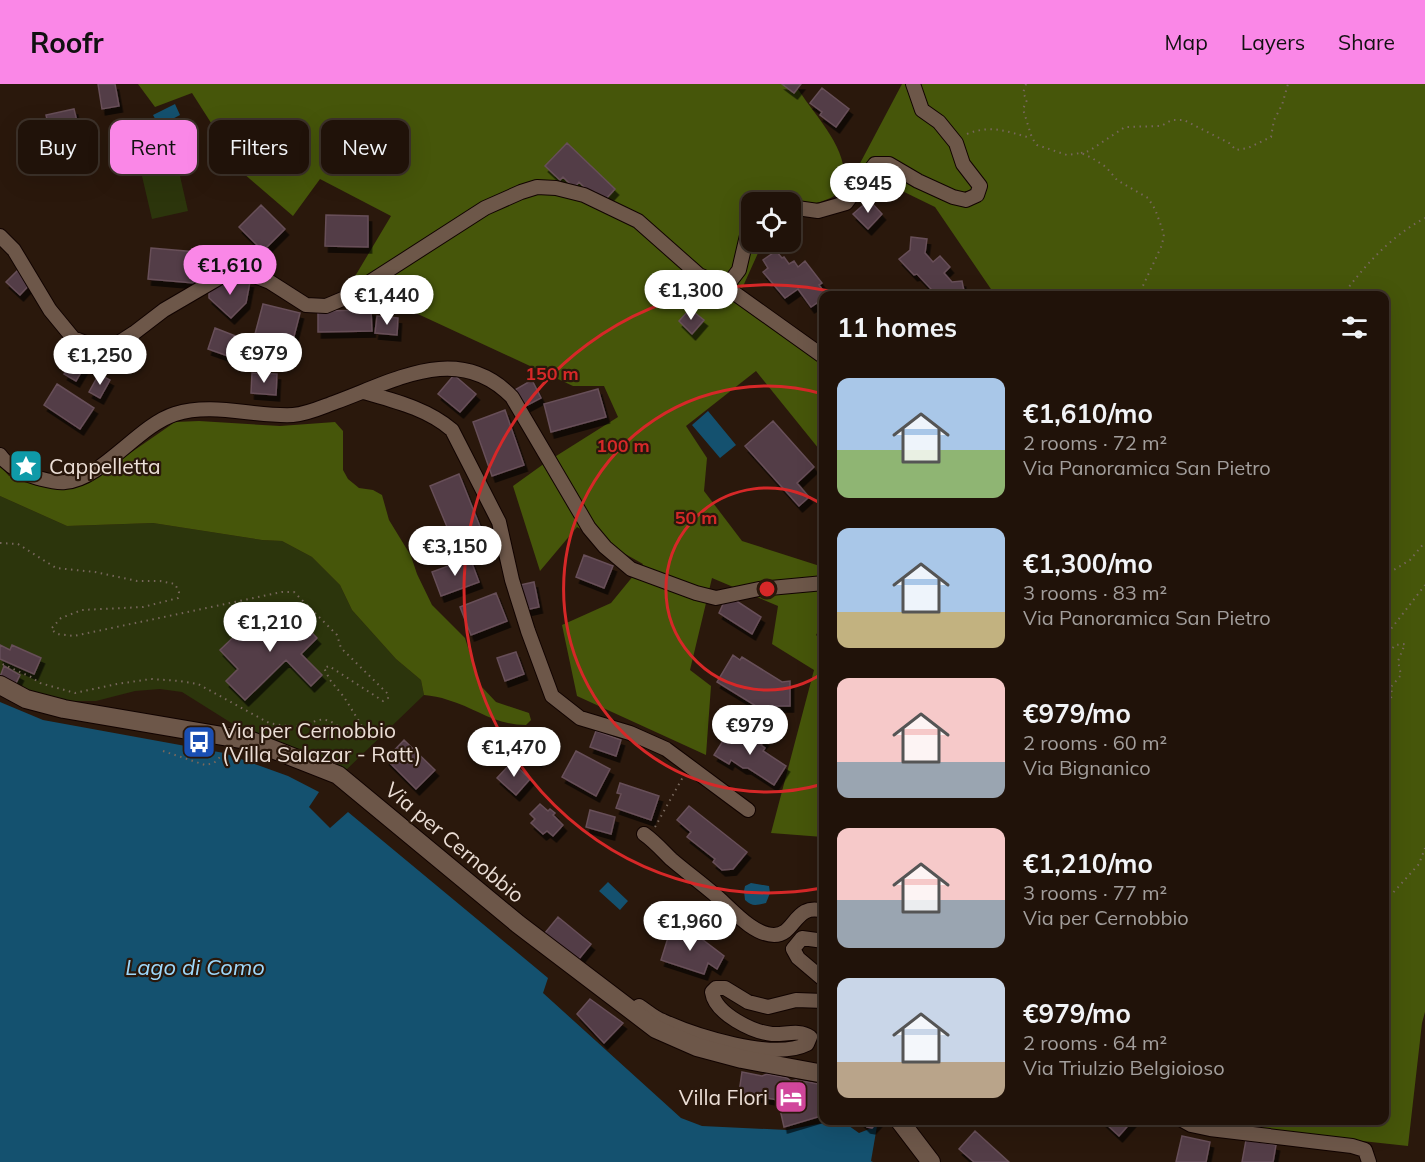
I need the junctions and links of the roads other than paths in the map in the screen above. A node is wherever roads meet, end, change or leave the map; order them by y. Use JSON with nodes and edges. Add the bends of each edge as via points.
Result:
{"nodes":[{"id":1,"x":913,"y":84,"type":"edge"},
{"id":2,"x":801,"y":209,"type":"edge"},
{"id":3,"x":0,"y":236,"type":"edge"},
{"id":4,"x":743,"y":252,"type":"edge"},
{"id":5,"x":726,"y":287,"type":"junction"},
{"id":6,"x":819,"y":353,"type":"edge"},
{"id":7,"x":364,"y":392,"type":"junction"},
{"id":8,"x":0,"y":455,"type":"edge"},
{"id":9,"x":819,"y":584,"type":"edge"},
{"id":10,"x":0,"y":686,"type":"edge"},
{"id":11,"x":748,"y":810,"type":"dead end"},
{"id":12,"x":646,"y":835,"type":"road end"},
{"id":13,"x":819,"y":910,"type":"edge"},
{"id":14,"x":819,"y":940,"type":"edge"},
{"id":15,"x":580,"y":972,"type":"junction"},
{"id":16,"x":819,"y":976,"type":"edge"},
{"id":17,"x":819,"y":1001,"type":"edge"},
{"id":18,"x":819,"y":1073,"type":"edge"},
{"id":19,"x":903,"y":1125,"type":"edge"},
{"id":20,"x":1191,"y":1125,"type":"edge"},
{"id":21,"x":931,"y":1162,"type":"edge"},
{"id":22,"x":1369,"y":1162,"type":"edge"}],
"edges":[{"from":1,"to":2,"type":"street","via":[[922,110],[939,122],[956,143],[963,164],[980,186],[977,195],[966,200],[931,188],[889,164],[875,164],[846,203],[818,211]]},
{"from":3,"to":5,"type":"street","via":[[14,250],[50,310],[73,338],[98,348],[117,344],[164,310],[229,272],[247,273],[270,282],[306,305],[326,306],[345,298],[485,208],[537,188],[584,195],[638,221],[699,275]]},
{"from":4,"to":5,"type":"street","via":[[739,270]]},
{"from":5,"to":6,"type":"street"},
{"from":7,"to":8,"type":"street","via":[[294,415],[183,411],[140,435],[95,471],[64,483],[24,473]]},
{"from":7,"to":9,"type":"street","via":[[421,371],[459,368],[482,375],[499,383],[512,397],[589,528],[631,569],[716,597]]},
{"from":7,"to":11,"type":"street","via":[[400,402],[441,420],[452,430],[499,522],[512,580],[552,696],[580,718],[666,749]]},
{"from":10,"to":15,"type":"main road","name":"Via per Cernobbio","via":[[26,699],[64,709],[252,741],[338,775]]},
{"from":12,"to":13,"type":"street","via":[[733,912],[762,932],[783,933],[804,911]]},
{"from":14,"to":16,"type":"street","via":[[802,938],[793,949]]},
{"from":15,"to":17,"type":"street","via":[[583,967],[660,1020],[734,1045],[793,1050],[807,1044],[810,1037],[799,1033],[769,1034],[731,1018],[713,1000],[716,988],[725,988],[748,1002],[768,1007],[796,1000]]},
{"from":15,"to":18,"type":"main road","name":"Via per Cernobbio","via":[[666,1034],[742,1059]]},
{"from":19,"to":21,"type":"main road"},
{"from":20,"to":22,"type":"street","via":[[1352,1146],[1365,1150]]}]}
